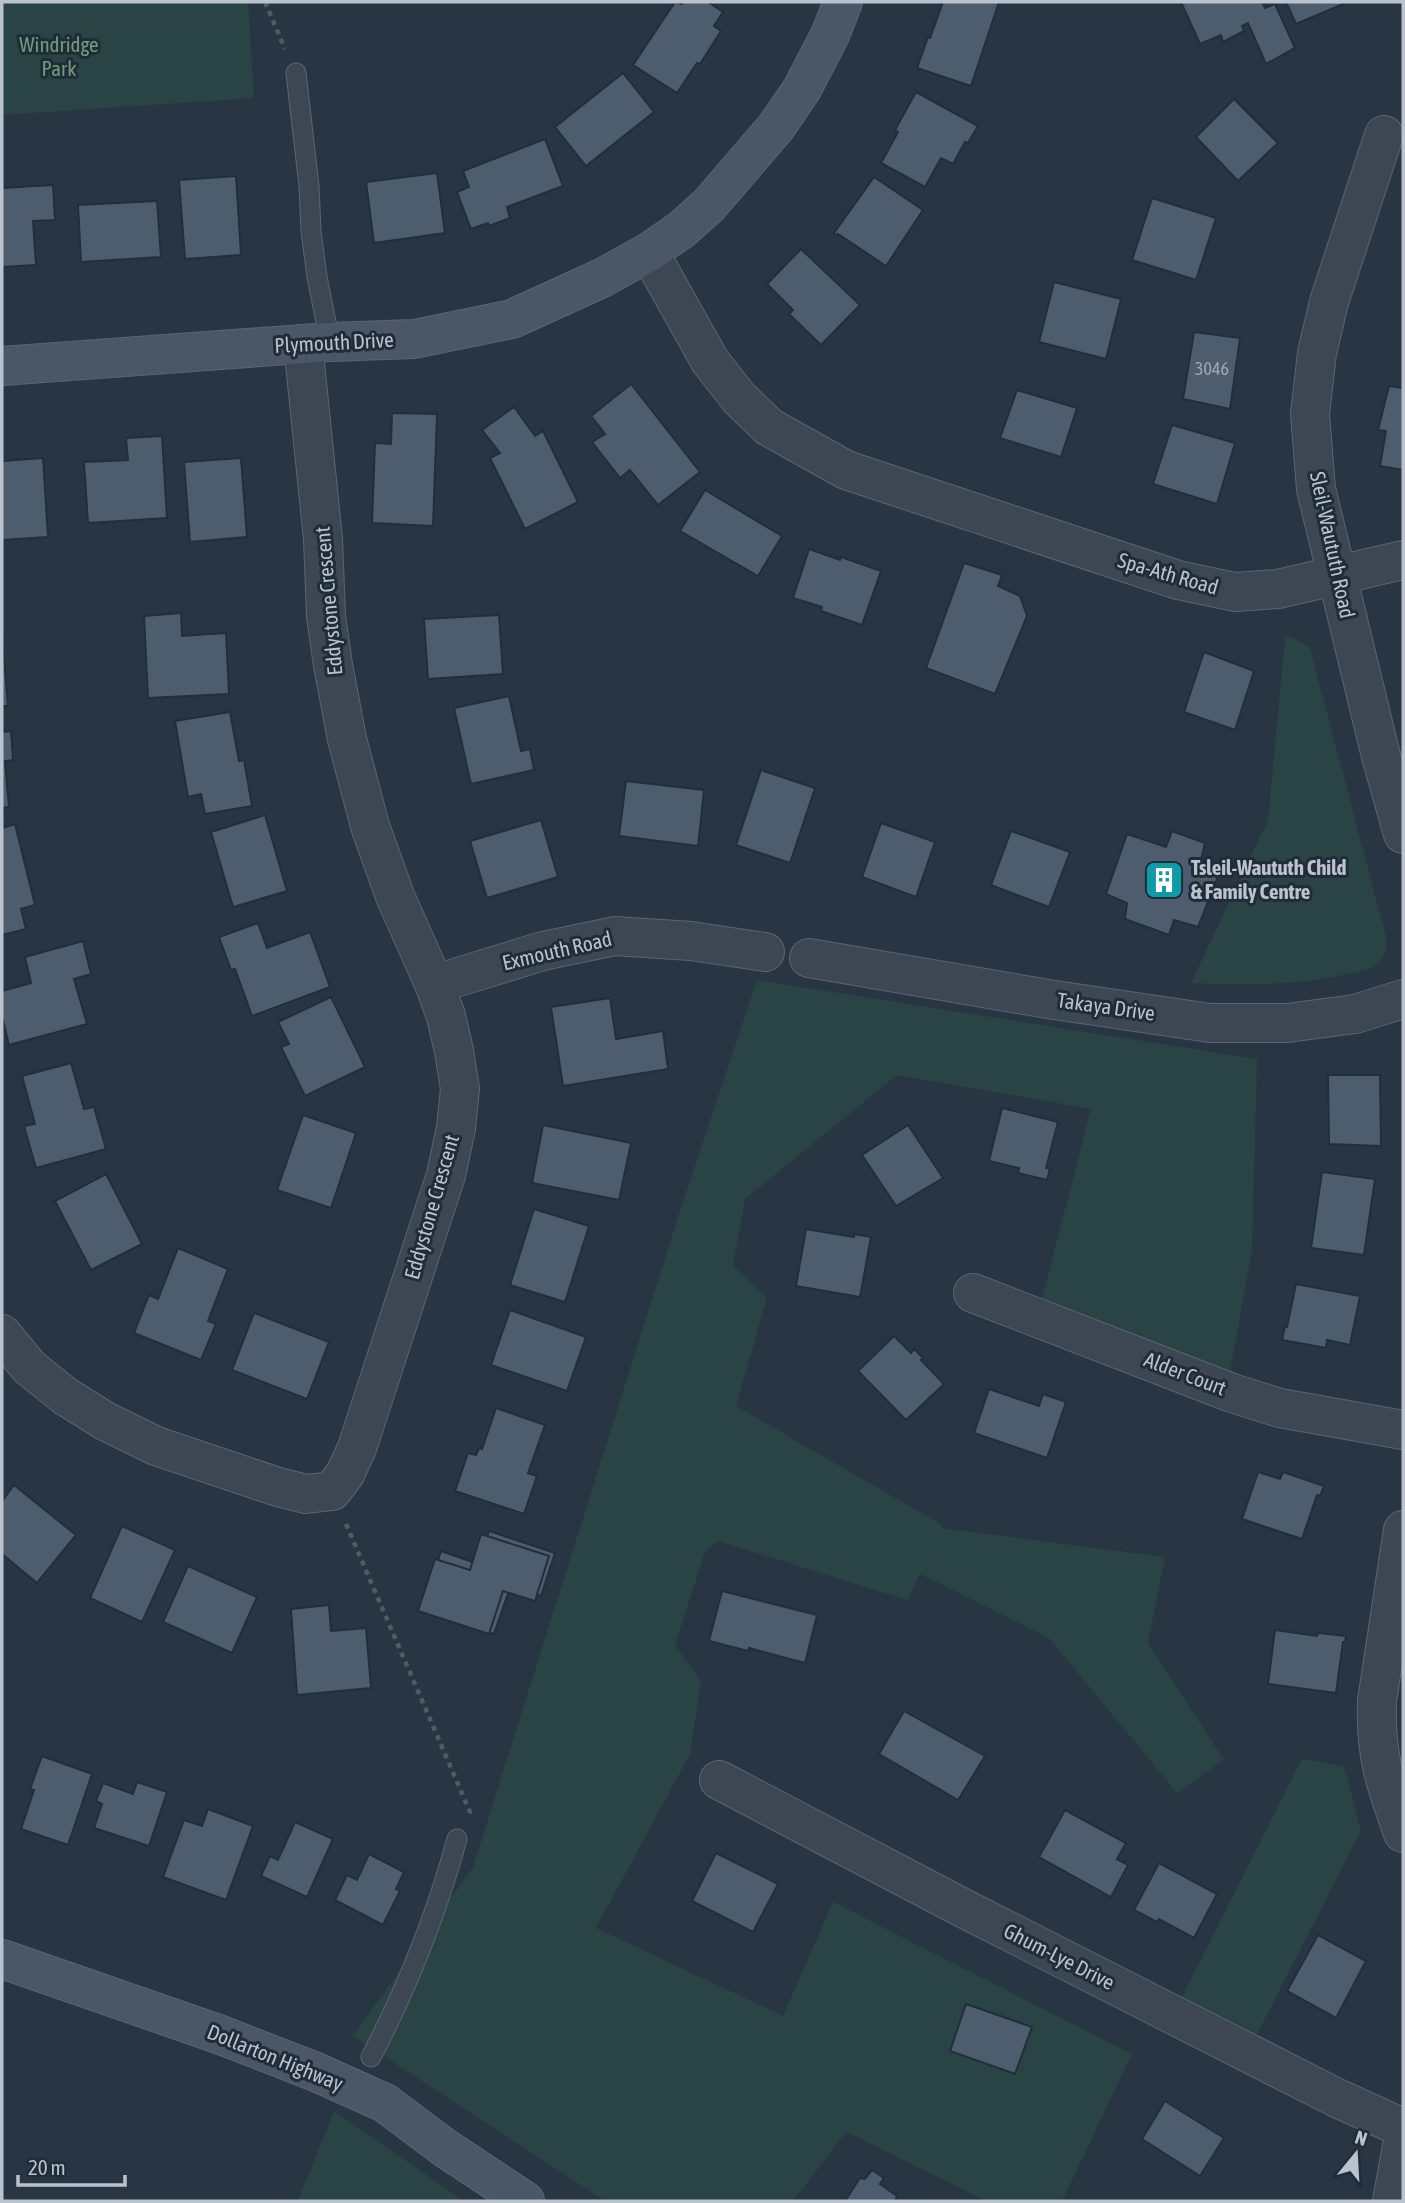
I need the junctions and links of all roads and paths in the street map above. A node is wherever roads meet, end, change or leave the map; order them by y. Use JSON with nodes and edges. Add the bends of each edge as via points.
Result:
{"nodes":[{"id":1,"x":265,"y":2,"type":"edge"},
{"id":2,"x":844,"y":2,"type":"edge"},
{"id":3,"x":296,"y":73,"type":"joint"},
{"id":4,"x":1384,"y":135,"type":"dead end"},
{"id":5,"x":649,"y":252,"type":"junction"},
{"id":6,"x":316,"y":343,"type":"junction"},
{"id":7,"x":2,"y":366,"type":"edge"},
{"id":8,"x":1403,"y":560,"type":"edge"},
{"id":9,"x":1336,"y":576,"type":"junction"},
{"id":10,"x":1403,"y":834,"type":"edge"},
{"id":11,"x":765,"y":952,"type":"dead end"},
{"id":12,"x":809,"y":958,"type":"dead end"},
{"id":13,"x":435,"y":986,"type":"junction"},
{"id":14,"x":1403,"y":999,"type":"edge"},
{"id":15,"x":974,"y":1293,"type":"dead end"},
{"id":16,"x":2,"y":1334,"type":"edge"},
{"id":17,"x":1403,"y":1430,"type":"edge"},
{"id":18,"x":332,"y":1491,"type":"junction"},
{"id":19,"x":1403,"y":1530,"type":"edge"},
{"id":20,"x":719,"y":1780,"type":"dead end"},
{"id":21,"x":1394,"y":1781,"type":"edge"},
{"id":22,"x":1403,"y":1833,"type":"edge"},
{"id":23,"x":457,"y":1839,"type":"joint"},
{"id":24,"x":2,"y":1959,"type":"edge"},
{"id":25,"x":371,"y":2057,"type":"dead end"},
{"id":26,"x":1403,"y":2128,"type":"edge"},
{"id":27,"x":1403,"y":2141,"type":"edge"},
{"id":28,"x":525,"y":2201,"type":"edge"},
{"id":29,"x":1392,"y":2201,"type":"edge"}],
"edges":[{"from":1,"to":3,"type":"path"},
{"from":2,"to":5,"type":"street","name":"Plymouth Drive","via":[[802,89],[776,127],[709,205]]},
{"from":3,"to":6,"type":"lane","via":[[317,277]]},
{"from":4,"to":9,"type":"street","name":"Sleil-Waututh Road","via":[[1329,302],[1310,414],[1316,489]]},
{"from":5,"to":6,"type":"street","name":"Plymouth Drive","via":[[512,319],[414,340]]},
{"from":5,"to":9,"type":"street","name":"Spa-Ath Road","via":[[710,361],[738,398],[769,427],[846,470],[1178,580],[1235,592],[1278,589]]},
{"from":6,"to":7,"type":"street","name":"Plymouth Drive"},
{"from":6,"to":13,"type":"street","name":"Eddystone Crescent","via":[[326,616],[332,665],[370,826]]},
{"from":8,"to":9,"type":"street","name":"Spa-Ath Road"},
{"from":9,"to":10,"type":"street","name":"Sleil-Waututh Road"},
{"from":11,"to":13,"type":"street","name":"Exmouth Road","via":[[615,936],[543,951]]},
{"from":12,"to":14,"type":"street","name":"Takaya Drive","via":[[1210,1023],[1315,1020]]},
{"from":13,"to":18,"type":"street","name":"Eddystone Crescent","via":[[446,1016],[460,1089],[456,1128],[446,1175],[357,1448]]},
{"from":15,"to":17,"type":"street","name":"Alder Court","via":[[1232,1393],[1280,1408]]},
{"from":16,"to":18,"type":"street","via":[[29,1367],[65,1396],[156,1446],[278,1487],[306,1494]]},
{"from":18,"to":23,"type":"path","via":[[470,1812]]},
{"from":19,"to":21,"type":"street","via":[[1377,1700],[1377,1741]]},
{"from":20,"to":26,"type":"street","name":"Ghum-Lye Drive","via":[[1314,2087]]},
{"from":21,"to":22,"type":"street"},
{"from":23,"to":25,"type":"lane","via":[[412,1966]]},
{"from":24,"to":28,"type":"street","name":"Dollarton Highway","via":[[316,2072],[385,2104]]},
{"from":27,"to":29,"type":"street"}]}
